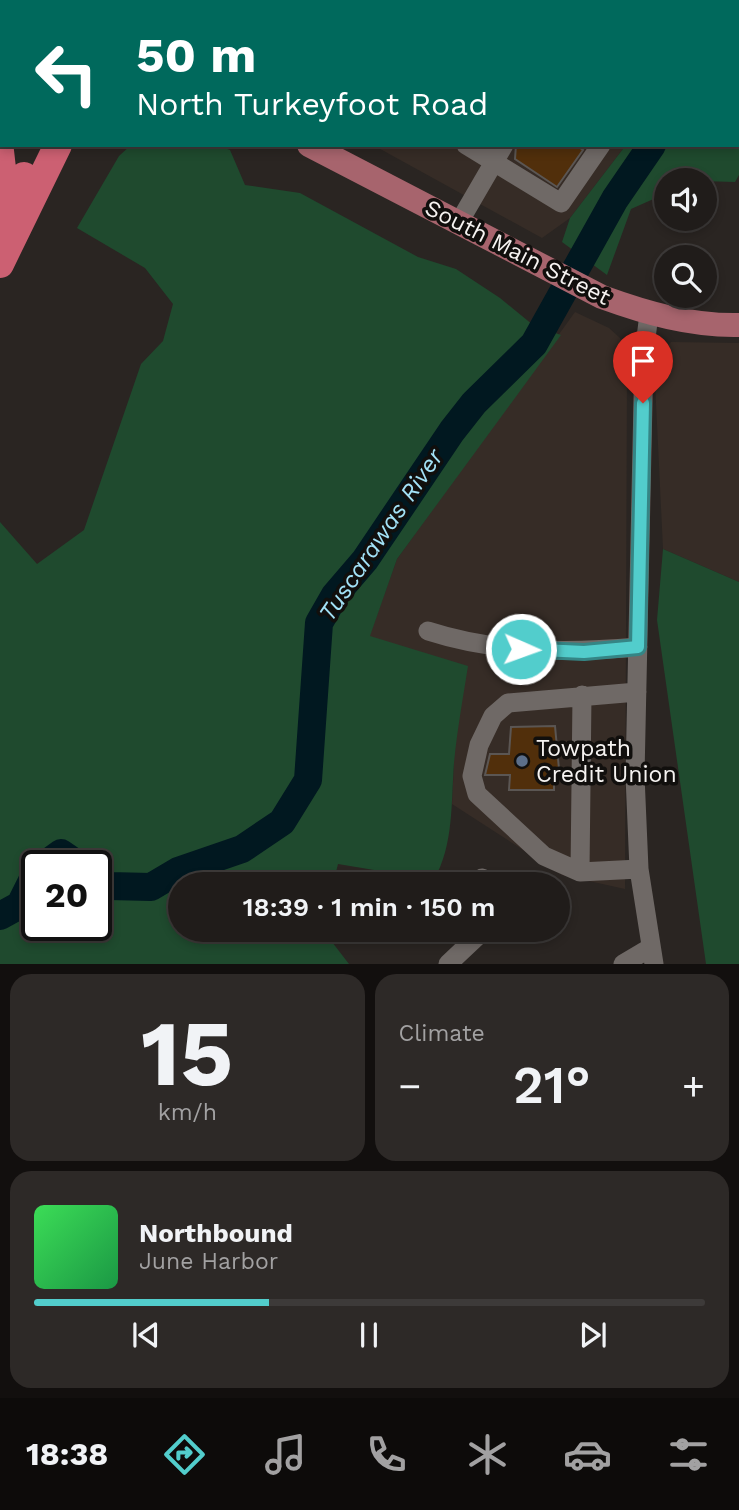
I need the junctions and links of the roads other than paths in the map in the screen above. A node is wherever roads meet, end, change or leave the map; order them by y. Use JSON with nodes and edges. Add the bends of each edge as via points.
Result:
{"nodes":[{"id":1,"x":38,"y":147,"type":"edge"},
{"id":2,"x":57,"y":147,"type":"edge"},
{"id":3,"x":313,"y":147,"type":"edge"},
{"id":4,"x":474,"y":147,"type":"edge"},
{"id":5,"x":600,"y":147,"type":"edge"},
{"id":6,"x":0,"y":151,"type":"edge"},
{"id":7,"x":499,"y":153,"type":"edge"},
{"id":8,"x":2,"y":216,"type":"edge"},
{"id":9,"x":458,"y":224,"type":"junction"},
{"id":10,"x":0,"y":264,"type":"edge"},
{"id":11,"x":649,"y":314,"type":"junction"},
{"id":12,"x":739,"y":325,"type":"edge"},
{"id":13,"x":428,"y":631,"type":"dead end"},
{"id":14,"x":638,"y":647,"type":"junction"},
{"id":15,"x":637,"y":692,"type":"junction"},
{"id":16,"x":582,"y":695,"type":"junction"},
{"id":17,"x":639,"y":869,"type":"junction"},
{"id":18,"x":580,"y":872,"type":"junction"},
{"id":19,"x":471,"y":942,"type":"edge"},
{"id":20,"x":652,"y":956,"type":"edge"},
{"id":21,"x":448,"y":964,"type":"edge"},
{"id":22,"x":623,"y":964,"type":"edge"}],
"edges":[{"from":1,"to":8,"type":"highway"},
{"from":2,"to":10,"type":"highway"},
{"from":3,"to":9,"type":"main road","name":"South Main Street"},
{"from":4,"to":7,"type":"street"},
{"from":5,"to":7,"type":"street","via":[[561,203]]},
{"from":6,"to":8,"type":"highway","via":[[5,195]]},
{"from":7,"to":9,"type":"street"},
{"from":9,"to":11,"type":"main road","name":"South Main Street","via":[[602,297]]},
{"from":11,"to":12,"type":"main road","name":"South Main Street"},
{"from":11,"to":14,"type":"street","via":[[644,354]]},
{"from":13,"to":14,"type":"street","via":[[500,648],[584,652]]},
{"from":14,"to":15,"type":"street"},
{"from":15,"to":16,"type":"street"},
{"from":15,"to":17,"type":"street"},
{"from":16,"to":18,"type":"street"},
{"from":16,"to":18,"type":"street","via":[[508,703],[493,716],[472,776],[477,794],[515,831],[544,856]]},
{"from":17,"to":18,"type":"street"},
{"from":17,"to":20,"type":"street"},
{"from":19,"to":21,"type":"street"},
{"from":20,"to":22,"type":"street"}]}
